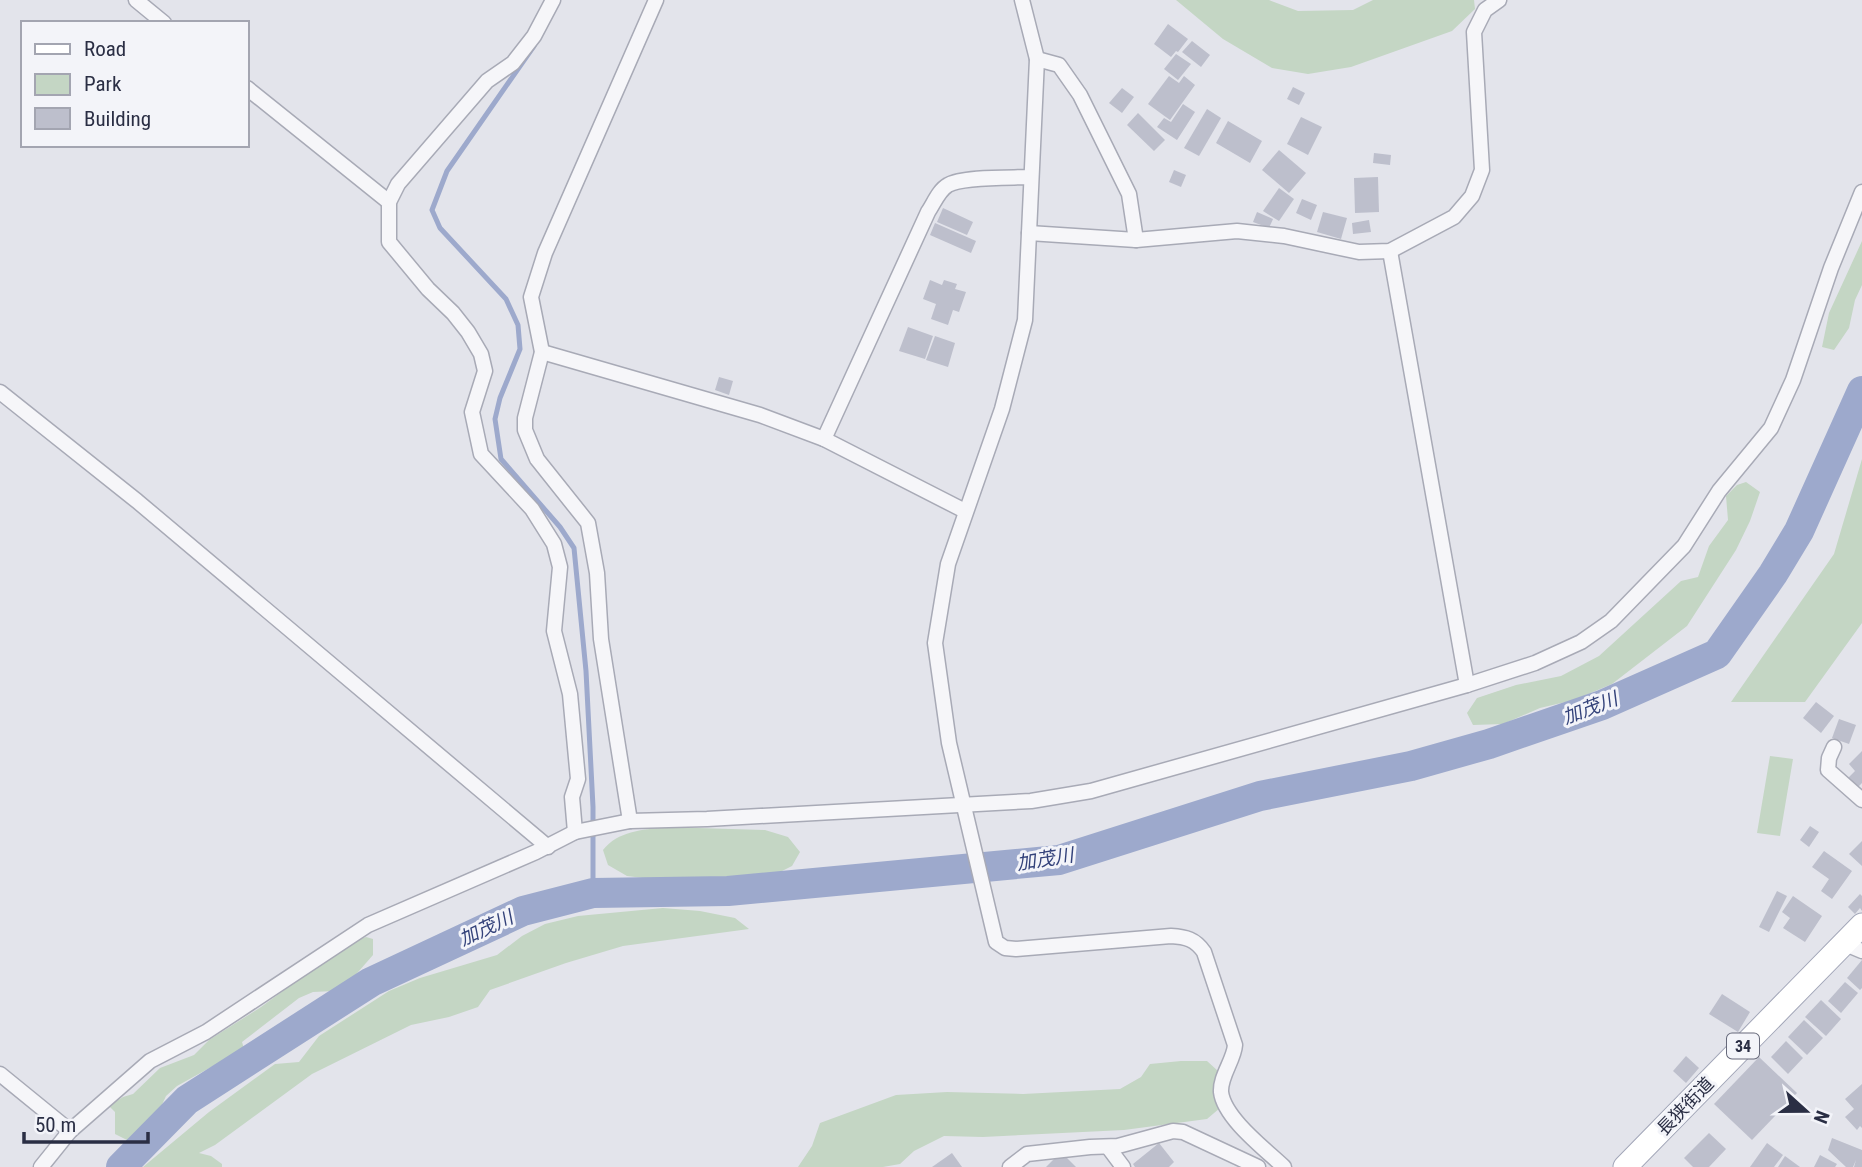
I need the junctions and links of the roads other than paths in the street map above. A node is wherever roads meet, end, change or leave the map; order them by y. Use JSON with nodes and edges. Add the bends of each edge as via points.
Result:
{"nodes":[{"id":1,"x":136,"y":0,"type":"edge"},
{"id":2,"x":553,"y":0,"type":"edge"},
{"id":3,"x":656,"y":0,"type":"edge"},
{"id":4,"x":1022,"y":0,"type":"edge"},
{"id":5,"x":1499,"y":0,"type":"edge"},
{"id":6,"x":162,"y":21,"type":"edge"},
{"id":7,"x":1037,"y":60,"type":"junction"},
{"id":8,"x":248,"y":90,"type":"edge"},
{"id":9,"x":1031,"y":177,"type":"junction"},
{"id":10,"x":1862,"y":192,"type":"edge"},
{"id":11,"x":390,"y":202,"type":"junction"},
{"id":12,"x":1029,"y":233,"type":"junction"},
{"id":13,"x":1136,"y":240,"type":"junction"},
{"id":14,"x":1390,"y":251,"type":"junction"},
{"id":15,"x":542,"y":352,"type":"junction"},
{"id":16,"x":0,"y":392,"type":"edge"},
{"id":17,"x":824,"y":439,"type":"junction"},
{"id":18,"x":965,"y":511,"type":"junction"},
{"id":19,"x":1467,"y":685,"type":"junction"},
{"id":20,"x":1834,"y":747,"type":"dead end"},
{"id":21,"x":1862,"y":800,"type":"edge"},
{"id":22,"x":964,"y":805,"type":"junction"},
{"id":23,"x":630,"y":821,"type":"junction"},
{"id":24,"x":580,"y":831,"type":"junction"},
{"id":25,"x":548,"y":847,"type":"junction"},
{"id":26,"x":1862,"y":925,"type":"edge"},
{"id":27,"x":1853,"y":947,"type":"edge"},
{"id":28,"x":0,"y":1074,"type":"edge"},
{"id":29,"x":70,"y":1131,"type":"junction"},
{"id":30,"x":1108,"y":1147,"type":"junction"},
{"id":31,"x":41,"y":1167,"type":"edge"},
{"id":32,"x":1010,"y":1167,"type":"edge"},
{"id":33,"x":1123,"y":1167,"type":"edge"},
{"id":34,"x":1258,"y":1167,"type":"edge"},
{"id":35,"x":1284,"y":1167,"type":"edge"},
{"id":36,"x":1625,"y":1167,"type":"edge"}],
"edges":[{"from":1,"to":6,"type":"street"},
{"from":2,"to":11,"type":"street","via":[[513,63],[486,81],[398,184]]},
{"from":3,"to":15,"type":"street","via":[[545,253],[531,297]]},
{"from":4,"to":7,"type":"street"},
{"from":5,"to":14,"type":"street","via":[[1485,10],[1475,33],[1482,170],[1472,196],[1454,217]]},
{"from":7,"to":9,"type":"street"},
{"from":7,"to":13,"type":"street","via":[[1059,65],[1080,95],[1129,194]]},
{"from":8,"to":11,"type":"street"},
{"from":9,"to":12,"type":"street"},
{"from":9,"to":17,"type":"street","via":[[962,180],[940,192]]},
{"from":10,"to":19,"type":"street","via":[[1771,428],[1719,491],[1684,546],[1611,621],[1581,642]]},
{"from":11,"to":24,"type":"street","via":[[389,242],[453,313],[481,354],[485,371],[472,412],[481,454],[532,509],[554,544],[560,567],[554,631],[570,694],[578,779],[572,797]]},
{"from":12,"to":13,"type":"street"},
{"from":12,"to":18,"type":"street","via":[[1025,320],[1002,409]]},
{"from":13,"to":14,"type":"street","via":[[1237,231],[1359,251]]},
{"from":14,"to":19,"type":"street"},
{"from":15,"to":17,"type":"street","via":[[760,415]]},
{"from":15,"to":23,"type":"street","via":[[525,430],[537,459],[587,523]]},
{"from":16,"to":25,"type":"street","via":[[137,501]]},
{"from":17,"to":18,"type":"street"},
{"from":18,"to":22,"type":"street","via":[[947,564],[935,643],[948,743]]},
{"from":19,"to":22,"type":"street","via":[[1091,791]]},
{"from":20,"to":21,"type":"street","via":[[1828,770]]},
{"from":22,"to":23,"type":"street"},
{"from":22,"to":35,"type":"street","via":[[996,942],[1006,948],[1171,936],[1198,943],[1235,1045],[1221,1090],[1227,1109]]},
{"from":23,"to":24,"type":"street"},
{"from":24,"to":25,"type":"street"},
{"from":25,"to":29,"type":"street","via":[[368,925],[206,1032],[150,1061]]},
{"from":26,"to":27,"type":"main road","name":"長狭街道","number":"34"},
{"from":27,"to":36,"type":"main road","name":"長狭街道","number":"34"},
{"from":28,"to":29,"type":"street"},
{"from":29,"to":31,"type":"street"},
{"from":30,"to":32,"type":"street","via":[[1027,1154]]},
{"from":30,"to":33,"type":"street"},
{"from":30,"to":34,"type":"street","via":[[1183,1132]]}]}
